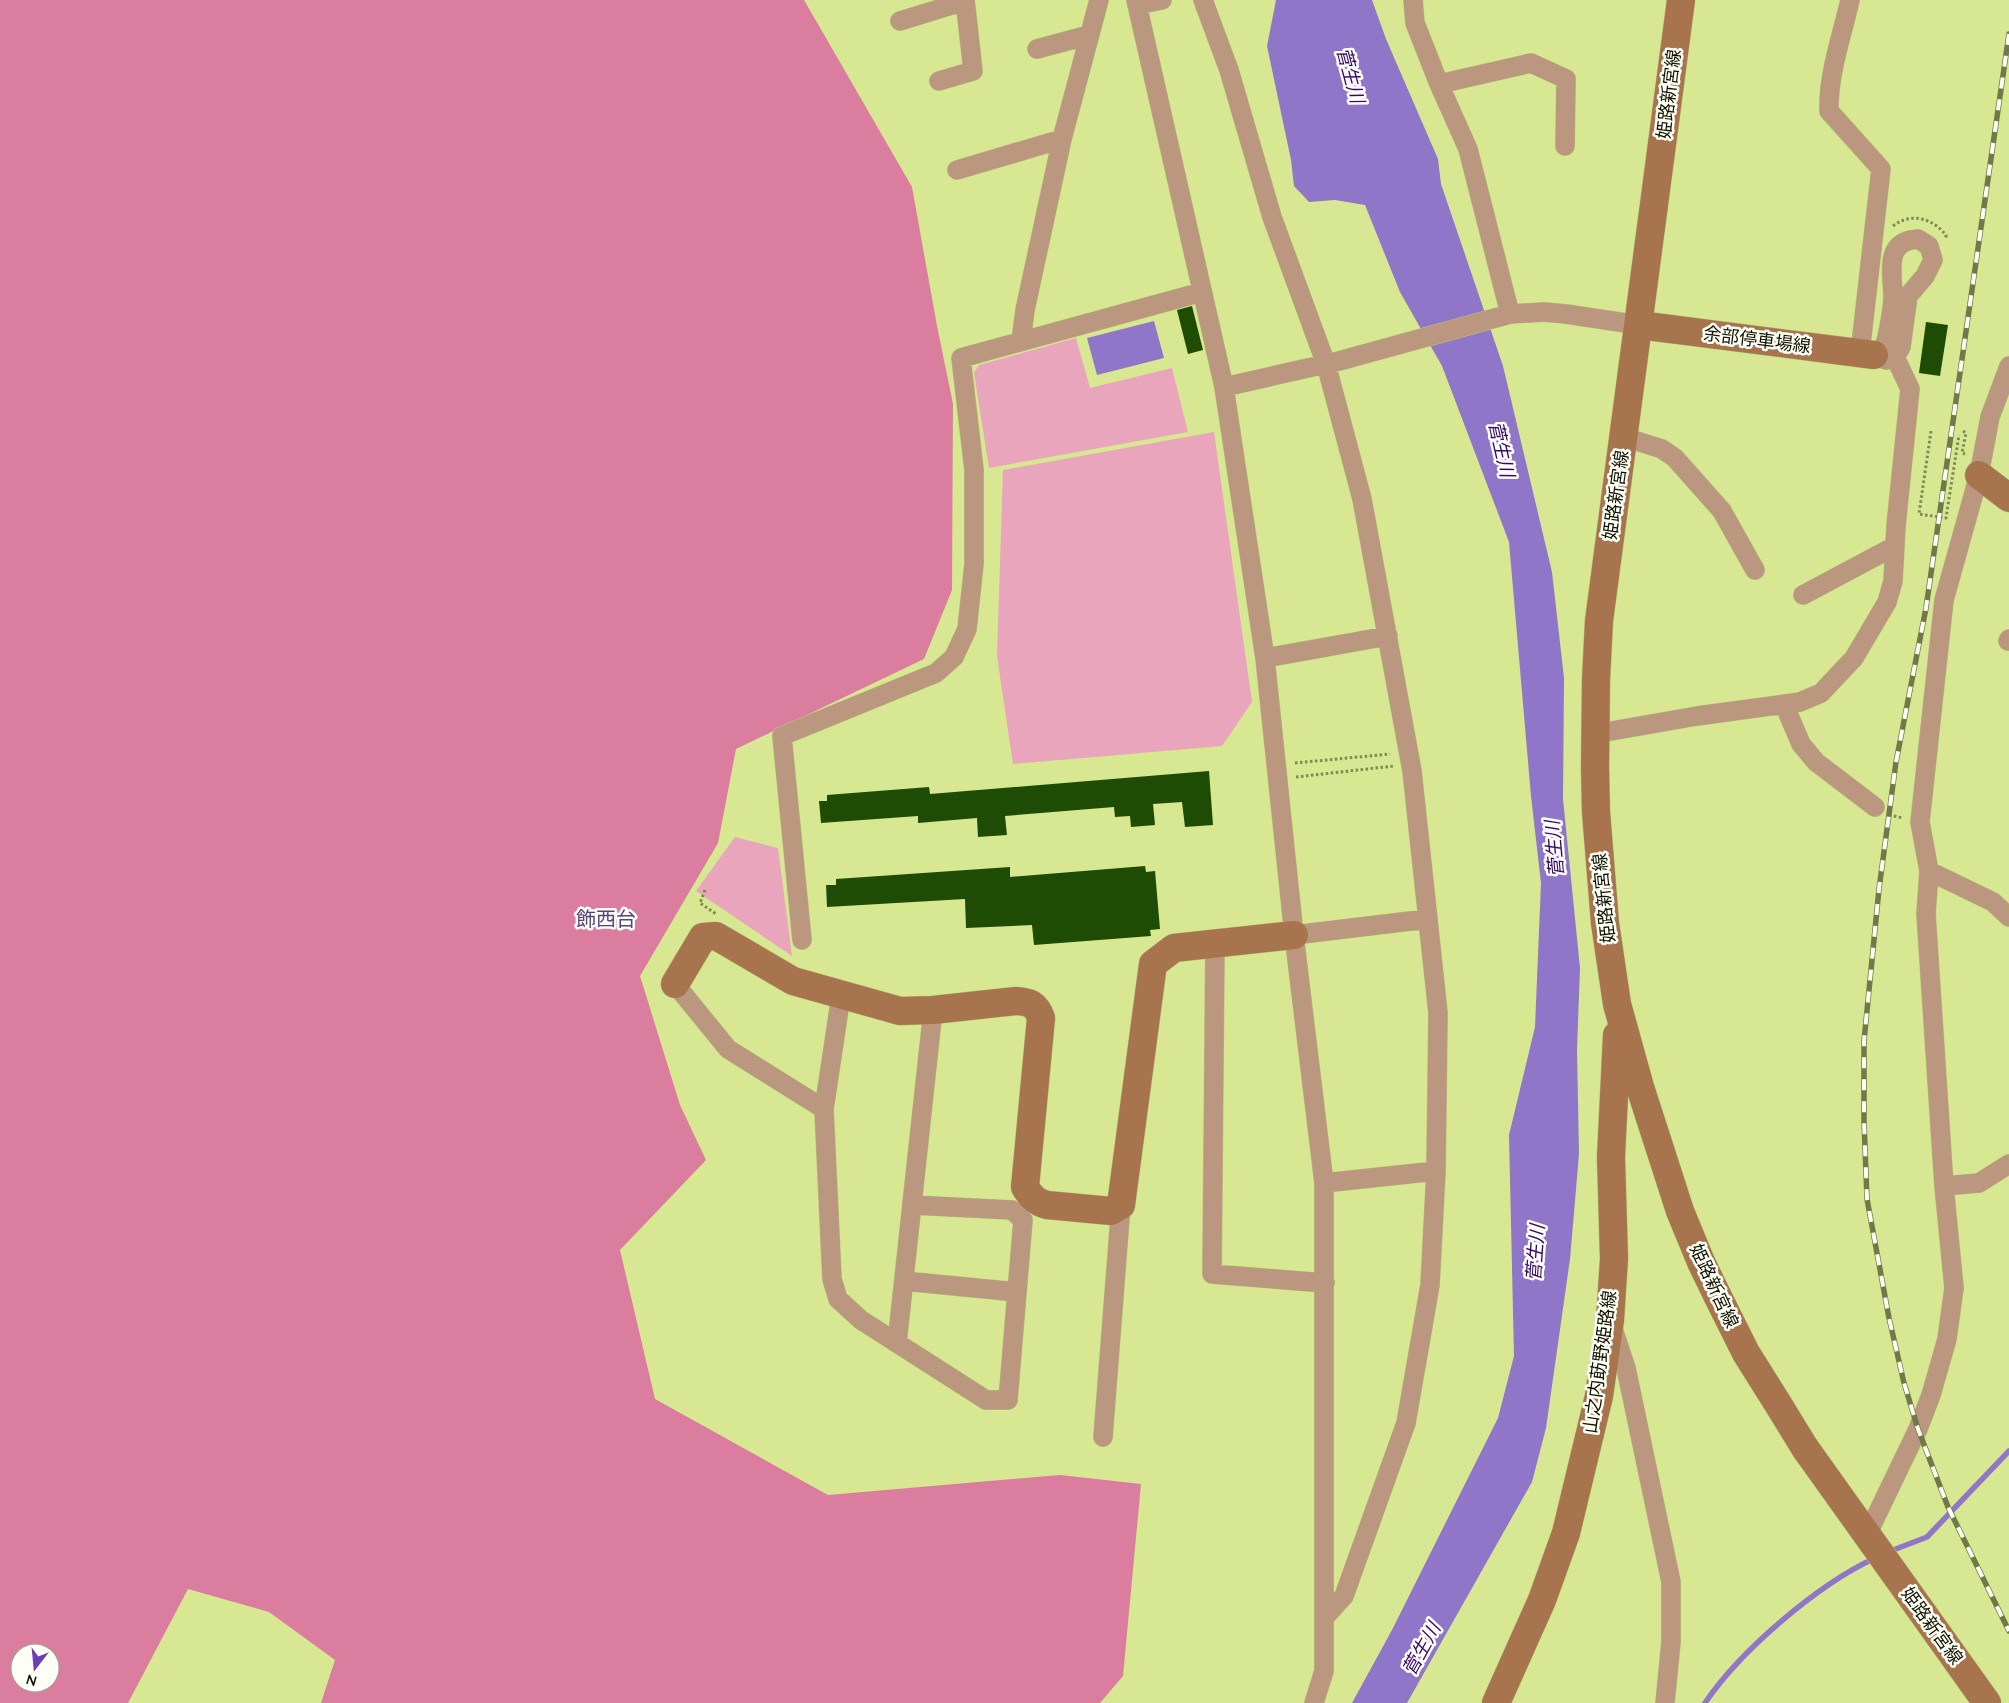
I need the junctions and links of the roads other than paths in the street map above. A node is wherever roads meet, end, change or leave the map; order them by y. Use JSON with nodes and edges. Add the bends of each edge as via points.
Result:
{"nodes":[{"id":1,"x":1099,"y":0,"type":"edge"},
{"id":2,"x":1162,"y":0,"type":"edge"},
{"id":3,"x":1203,"y":0,"type":"edge"},
{"id":4,"x":1412,"y":0,"type":"edge"},
{"id":5,"x":1681,"y":0,"type":"edge"},
{"id":6,"x":1850,"y":0,"type":"edge"},
{"id":7,"x":965,"y":1,"type":"edge"},
{"id":8,"x":1136,"y":2,"type":"edge"},
{"id":9,"x":900,"y":21,"type":"dead end"},
{"id":10,"x":1089,"y":35,"type":"junction"},
{"id":11,"x":1037,"y":50,"type":"dead end"},
{"id":12,"x":939,"y":81,"type":"dead end"},
{"id":13,"x":1438,"y":84,"type":"junction"},
{"id":14,"x":1062,"y":139,"type":"junction"},
{"id":15,"x":1565,"y":146,"type":"dead end"},
{"id":16,"x":957,"y":170,"type":"dead end"},
{"id":17,"x":1202,"y":292,"type":"junction"},
{"id":18,"x":1504,"y":316,"type":"junction"},
{"id":19,"x":1639,"y":325,"type":"junction"},
{"id":20,"x":1021,"y":341,"type":"junction"},
{"id":21,"x":1876,"y":355,"type":"junction"},
{"id":22,"x":1332,"y":363,"type":"junction"},
{"id":23,"x":2009,"y":366,"type":"edge"},
{"id":24,"x":1224,"y":388,"type":"junction"},
{"id":25,"x":1624,"y":437,"type":"junction"},
{"id":26,"x":1980,"y":474,"type":"junction"},
{"id":27,"x":2009,"y":498,"type":"edge"},
{"id":28,"x":1895,"y":546,"type":"junction"},
{"id":29,"x":1755,"y":570,"type":"dead end"},
{"id":30,"x":1803,"y":595,"type":"dead end"},
{"id":31,"x":1388,"y":636,"type":"junction"},
{"id":32,"x":1265,"y":658,"type":"junction"},
{"id":33,"x":1784,"y":704,"type":"junction"},
{"id":34,"x":1594,"y":734,"type":"junction"},
{"id":35,"x":1875,"y":807,"type":"road end"},
{"id":36,"x":1929,"y":871,"type":"junction"},
{"id":37,"x":2009,"y":917,"type":"edge"},
{"id":38,"x":1427,"y":919,"type":"junction"},
{"id":39,"x":1294,"y":935,"type":"junction"},
{"id":40,"x":802,"y":940,"type":"dead end"},
{"id":41,"x":1215,"y":944,"type":"junction"},
{"id":42,"x":675,"y":984,"type":"joint"},
{"id":43,"x":841,"y":996,"type":"junction"},
{"id":44,"x":1617,"y":1004,"type":"junction"},
{"id":45,"x":933,"y":1010,"type":"junction"},
{"id":46,"x":824,"y":1109,"type":"junction"},
{"id":47,"x":1614,"y":1121,"type":"junction"},
{"id":48,"x":1656,"y":1137,"type":"junction"},
{"id":49,"x":2009,"y":1164,"type":"edge"},
{"id":50,"x":1436,"y":1171,"type":"junction"},
{"id":51,"x":1324,"y":1183,"type":"junction"},
{"id":52,"x":1944,"y":1186,"type":"junction"},
{"id":53,"x":1121,"y":1204,"type":"junction"},
{"id":54,"x":912,"y":1205,"type":"junction"},
{"id":55,"x":904,"y":1281,"type":"junction"},
{"id":56,"x":1324,"y":1283,"type":"junction"},
{"id":57,"x":1017,"y":1292,"type":"junction"},
{"id":58,"x":1610,"y":1320,"type":"junction"},
{"id":59,"x":897,"y":1343,"type":"junction"},
{"id":60,"x":1103,"y":1437,"type":"dead end"},
{"id":61,"x":1867,"y":1535,"type":"junction"},
{"id":62,"x":1325,"y":1616,"type":"junction"},
{"id":63,"x":1314,"y":1703,"type":"edge"},
{"id":64,"x":1496,"y":1703,"type":"edge"},
{"id":65,"x":1665,"y":1703,"type":"edge"},
{"id":66,"x":1987,"y":1703,"type":"edge"}],
"edges":[{"from":1,"to":10,"type":"street"},
{"from":2,"to":8,"type":"street"},
{"from":3,"to":22,"type":"street","via":[[1229,70],[1272,217]]},
{"from":4,"to":13,"type":"street","via":[[1415,22]]},
{"from":5,"to":19,"type":"main road","name":"姫路新宮線"},
{"from":6,"to":21,"type":"street","via":[[1829,111],[1881,169]]},
{"from":7,"to":9,"type":"street"},
{"from":7,"to":12,"type":"street","via":[[973,71]]},
{"from":8,"to":17,"type":"street"},
{"from":10,"to":11,"type":"street"},
{"from":10,"to":14,"type":"street"},
{"from":13,"to":15,"type":"street","via":[[1531,63],[1566,79]]},
{"from":13,"to":18,"type":"street","via":[[1468,149]]},
{"from":14,"to":16,"type":"street"},
{"from":14,"to":20,"type":"street"},
{"from":17,"to":20,"type":"street"},
{"from":17,"to":24,"type":"street"},
{"from":18,"to":19,"type":"street","via":[[1544,312]]},
{"from":18,"to":22,"type":"street"},
{"from":19,"to":21,"type":"main road","name":"余部停車場線"},
{"from":19,"to":25,"type":"main road","name":"姫路新宮線"},
{"from":20,"to":40,"type":"street","via":[[961,358],[974,470],[974,564],[967,629],[954,657],[936,673],[782,736]]},
{"from":21,"to":21,"type":"street","via":[[1884,344],[1893,299],[1891,262],[1898,246],[1907,240],[1918,239],[1929,246],[1933,260],[1925,276],[1908,296],[1900,347]]},
{"from":21,"to":28,"type":"street","via":[[1910,388]]},
{"from":22,"to":24,"type":"street"},
{"from":22,"to":31,"type":"street"},
{"from":23,"to":26,"type":"street","via":[[1990,417]]},
{"from":24,"to":32,"type":"street"},
{"from":25,"to":29,"type":"street","via":[[1662,449],[1674,458],[1722,511]]},
{"from":25,"to":34,"type":"main road","name":"姫路新宮線","via":[[1599,621]]},
{"from":26,"to":27,"type":"main road"},
{"from":26,"to":36,"type":"street","via":[[1944,600],[1920,822]]},
{"from":28,"to":30,"type":"street"},
{"from":28,"to":33,"type":"street","via":[[1893,581],[1887,602],[1854,658],[1821,693],[1800,702]]},
{"from":31,"to":32,"type":"street"},
{"from":31,"to":38,"type":"street","via":[[1409,758]]},
{"from":32,"to":39,"type":"street"},
{"from":33,"to":34,"type":"street"},
{"from":33,"to":35,"type":"street","via":[[1801,744],[1816,762]]},
{"from":34,"to":44,"type":"main road","name":"姫路新宮線","via":[[1599,857]]},
{"from":36,"to":37,"type":"street","via":[[1993,902]]},
{"from":36,"to":52,"type":"street","via":[[1926,914]]},
{"from":38,"to":39,"type":"street"},
{"from":38,"to":50,"type":"street","via":[[1438,1013]]},
{"from":39,"to":41,"type":"main road"},
{"from":39,"to":51,"type":"street"},
{"from":41,"to":53,"type":"main road","via":[[1174,948],[1153,964]]},
{"from":41,"to":56,"type":"street","via":[[1212,1274]]},
{"from":42,"to":43,"type":"main road","via":[[703,937],[716,936],[793,981]]},
{"from":42,"to":46,"type":"street","via":[[728,1049]]},
{"from":43,"to":45,"type":"main road","via":[[900,1011]]},
{"from":43,"to":46,"type":"street"},
{"from":44,"to":47,"type":"main road","name":"山之内莇野姫路線"},
{"from":44,"to":48,"type":"main road","name":"姫路新宮線"},
{"from":45,"to":53,"type":"main road","via":[[1016,1001],[1028,1002],[1038,1009],[1041,1018],[1025,1187],[1031,1197],[1047,1205],[1111,1210]]},
{"from":45,"to":54,"type":"street"},
{"from":46,"to":59,"type":"street","via":[[832,1279],[838,1299],[861,1320]]},
{"from":47,"to":48,"type":"main road","via":[[1637,1122]]},
{"from":47,"to":58,"type":"main road","name":"山之内莇野姫路線","via":[[1611,1157],[1614,1259]]},
{"from":48,"to":61,"type":"main road","name":"姫路新宮線","via":[[1701,1262],[1746,1353],[1805,1448]]},
{"from":49,"to":52,"type":"street","via":[[1979,1183]]},
{"from":50,"to":51,"type":"street"},
{"from":50,"to":62,"type":"street","via":[[1430,1285],[1406,1423],[1344,1596]]},
{"from":51,"to":56,"type":"street"},
{"from":52,"to":61,"type":"street","via":[[1954,1288],[1947,1339],[1918,1428]]},
{"from":53,"to":60,"type":"street"},
{"from":54,"to":55,"type":"street"},
{"from":54,"to":57,"type":"street","via":[[1012,1210],[1023,1220]]},
{"from":55,"to":57,"type":"street"},
{"from":55,"to":59,"type":"street"},
{"from":56,"to":62,"type":"street"},
{"from":57,"to":59,"type":"street","via":[[1008,1400],[986,1400]]},
{"from":58,"to":64,"type":"main road","name":"山之内莇野姫路線","via":[[1599,1396],[1566,1533],[1542,1600]]},
{"from":58,"to":65,"type":"street","via":[[1626,1368],[1671,1582],[1671,1642]]},
{"from":61,"to":66,"type":"main road","name":"姫路新宮線"},
{"from":62,"to":63,"type":"street","via":[[1324,1671]]}]}
